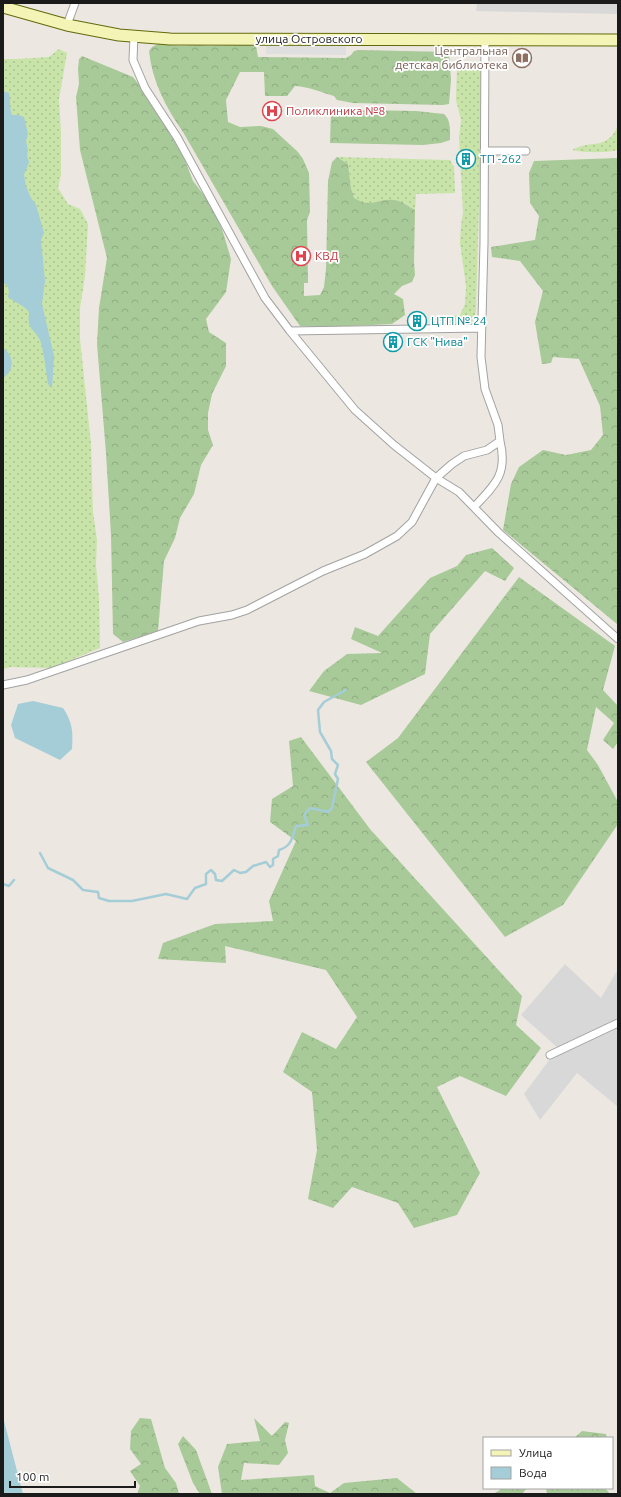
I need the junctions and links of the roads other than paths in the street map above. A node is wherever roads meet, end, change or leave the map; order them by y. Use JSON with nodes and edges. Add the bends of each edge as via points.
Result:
{"nodes":[{"id":1,"x":75,"y":3,"type":"edge"},
{"id":2,"x":3,"y":7,"type":"edge"},
{"id":3,"x":67,"y":25,"type":"junction"},
{"id":4,"x":134,"y":36,"type":"junction"},
{"id":5,"x":485,"y":39,"type":"junction"},
{"id":6,"x":618,"y":40,"type":"edge"},
{"id":7,"x":484,"y":151,"type":"junction"},
{"id":8,"x":526,"y":151,"type":"dead end"},
{"id":9,"x":481,"y":328,"type":"junction"},
{"id":10,"x":290,"y":332,"type":"junction"},
{"id":11,"x":500,"y":441,"type":"junction"},
{"id":12,"x":436,"y":478,"type":"junction"},
{"id":13,"x":474,"y":507,"type":"junction"},
{"id":14,"x":618,"y":639,"type":"edge"},
{"id":15,"x":3,"y":685,"type":"edge"},
{"id":16,"x":618,"y":1023,"type":"edge"},
{"id":17,"x":550,"y":1055,"type":"dead end"}],
"edges":[{"from":1,"to":3,"type":"street"},
{"from":2,"to":3,"type":"main road","name":"улица Островского"},
{"from":3,"to":4,"type":"main road","name":"улица Островского"},
{"from":4,"to":5,"type":"main road","name":"улица Островского","via":[[170,39]]},
{"from":4,"to":10,"type":"street","via":[[133,60],[145,88],[177,137],[265,298]]},
{"from":5,"to":6,"type":"main road","name":"улица Островского"},
{"from":5,"to":7,"type":"street"},
{"from":7,"to":8,"type":"street"},
{"from":7,"to":9,"type":"street"},
{"from":9,"to":10,"type":"street"},
{"from":9,"to":11,"type":"street","via":[[485,389],[498,425]]},
{"from":10,"to":12,"type":"street","via":[[354,410]]},
{"from":11,"to":12,"type":"street","via":[[487,450],[464,456]]},
{"from":11,"to":13,"type":"street","via":[[503,452],[501,472],[495,485]]},
{"from":12,"to":13,"type":"street","via":[[459,492]]},
{"from":12,"to":15,"type":"street","via":[[412,522],[397,536],[365,554],[323,571],[247,610],[199,621],[27,680]]},
{"from":13,"to":14,"type":"street"},
{"from":16,"to":17,"type":"street"}]}
